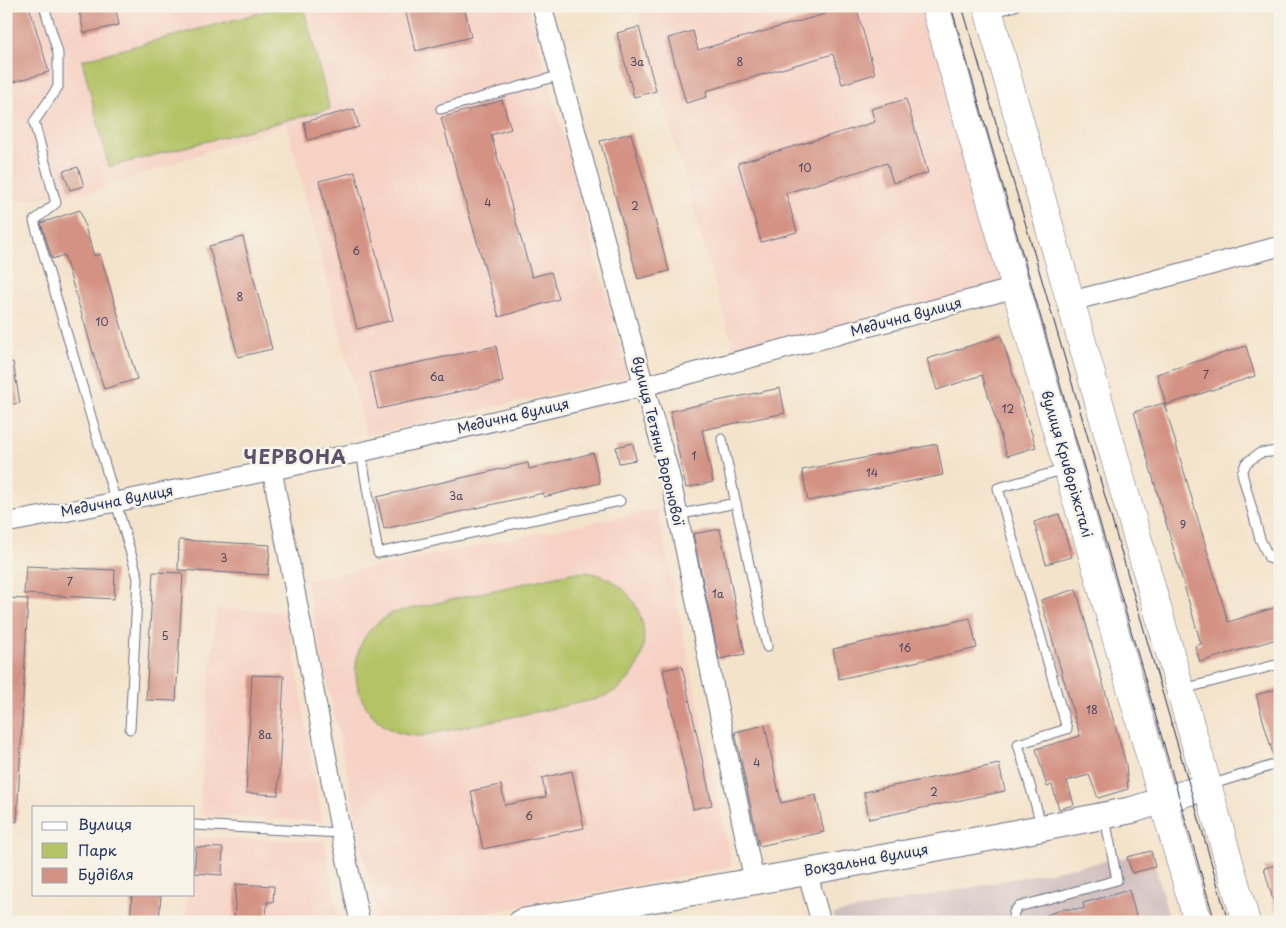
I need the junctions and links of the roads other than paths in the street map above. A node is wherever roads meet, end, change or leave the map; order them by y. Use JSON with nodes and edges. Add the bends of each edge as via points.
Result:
{"nodes":[{"id":1,"x":44,"y":6,"type":"edge"},
{"id":2,"x":542,"y":6,"type":"edge"},
{"id":3,"x":935,"y":6,"type":"edge"},
{"id":4,"x":1015,"y":6,"type":"edge"},
{"id":5,"x":988,"y":10,"type":"edge"},
{"id":6,"x":561,"y":75,"type":"junction"},
{"id":7,"x":441,"y":109,"type":"dead end"},
{"id":8,"x":1280,"y":246,"type":"edge"},
{"id":9,"x":1015,"y":288,"type":"junction"},
{"id":10,"x":1071,"y":301,"type":"junction"},
{"id":11,"x":644,"y":386,"type":"junction"},
{"id":12,"x":722,"y":439,"type":"dead end"},
{"id":13,"x":1280,"y":451,"type":"edge"},
{"id":14,"x":362,"y":452,"type":"junction"},
{"id":15,"x":1069,"y":468,"type":"junction"},
{"id":16,"x":272,"y":470,"type":"junction"},
{"id":17,"x":620,"y":501,"type":"dead end"},
{"id":18,"x":116,"y":502,"type":"junction"},
{"id":19,"x":736,"y":503,"type":"junction"},
{"id":20,"x":678,"y":515,"type":"junction"},
{"id":21,"x":6,"y":523,"type":"edge"},
{"id":22,"x":1280,"y":562,"type":"edge"},
{"id":23,"x":766,"y":647,"type":"dead end"},
{"id":24,"x":1280,"y":664,"type":"edge"},
{"id":25,"x":1180,"y":690,"type":"junction"},
{"id":26,"x":130,"y":729,"type":"dead end"},
{"id":27,"x":1280,"y":763,"type":"edge"},
{"id":28,"x":1208,"y":786,"type":"junction"},
{"id":29,"x":1163,"y":800,"type":"junction"},
{"id":30,"x":1104,"y":815,"type":"junction"},
{"id":31,"x":195,"y":825,"type":"edge"},
{"id":32,"x":1042,"y":828,"type":"junction"},
{"id":33,"x":342,"y":833,"type":"junction"},
{"id":34,"x":806,"y":872,"type":"junction"},
{"id":35,"x":754,"y":880,"type":"junction"},
{"id":36,"x":560,"y":918,"type":"edge"},
{"id":37,"x":360,"y":922,"type":"edge"},
{"id":38,"x":522,"y":922,"type":"edge"},
{"id":39,"x":821,"y":922,"type":"edge"},
{"id":40,"x":1012,"y":922,"type":"edge"},
{"id":41,"x":1198,"y":922,"type":"edge"},
{"id":42,"x":1246,"y":922,"type":"edge"}],
"edges":[{"from":1,"to":18,"type":"lane","via":[[58,53],[58,87],[34,122],[56,203],[34,221]]},
{"from":2,"to":6,"type":"street","name":"вулиця Тетяни Воронової"},
{"from":3,"to":9,"type":"main road","name":"вулиця Криворіжсталі"},
{"from":4,"to":5,"type":"lane"},
{"from":5,"to":10,"type":"main road"},
{"from":6,"to":7,"type":"lane"},
{"from":6,"to":11,"type":"street","name":"вулиця Тетяни Воронової"},
{"from":8,"to":10,"type":"street"},
{"from":9,"to":11,"type":"street","name":"Медична вулиця"},
{"from":9,"to":15,"type":"main road","name":"вулиця Криворіжсталі"},
{"from":10,"to":25,"type":"main road"},
{"from":11,"to":14,"type":"street","name":"Медична вулиця"},
{"from":11,"to":20,"type":"street","name":"вулиця Тетяни Воронової"},
{"from":12,"to":19,"type":"lane"},
{"from":13,"to":22,"type":"lane","via":[[1260,453],[1246,463],[1242,474],[1260,540],[1268,558]]},
{"from":14,"to":16,"type":"street","name":"Медична вулиця"},
{"from":14,"to":17,"type":"lane","via":[[378,554]]},
{"from":15,"to":29,"type":"main road","name":"вулиця Криворіжсталі"},
{"from":15,"to":32,"type":"lane","via":[[998,488],[1067,729],[1018,744]]},
{"from":16,"to":18,"type":"street","name":"Медична вулиця"},
{"from":16,"to":33,"type":"street"},
{"from":18,"to":21,"type":"street","name":"Медична вулиця"},
{"from":18,"to":26,"type":"lane","via":[[138,578]]},
{"from":19,"to":20,"type":"lane"},
{"from":19,"to":23,"type":"lane"},
{"from":20,"to":35,"type":"street","name":"вулиця Тетяни Воронової"},
{"from":24,"to":25,"type":"lane"},
{"from":25,"to":28,"type":"main road"},
{"from":27,"to":28,"type":"lane"},
{"from":28,"to":29,"type":"street","name":"Вокзальна вулиця"},
{"from":28,"to":42,"type":"main road"},
{"from":29,"to":30,"type":"street","name":"Вокзальна вулиця"},
{"from":29,"to":41,"type":"main road","name":"вулиця Криворіжсталі"},
{"from":30,"to":32,"type":"street","name":"Вокзальна вулиця"},
{"from":30,"to":40,"type":"lane","via":[[1117,880],[1018,906]]},
{"from":31,"to":33,"type":"lane"},
{"from":32,"to":34,"type":"street","name":"Вокзальна вулиця"},
{"from":33,"to":37,"type":"street"},
{"from":34,"to":35,"type":"street","name":"Вокзальна вулиця"},
{"from":34,"to":39,"type":"street"},
{"from":35,"to":36,"type":"street","name":"Вокзальна вулиця"},
{"from":36,"to":38,"type":"street","name":"Вокзальна вулиця"}]}
